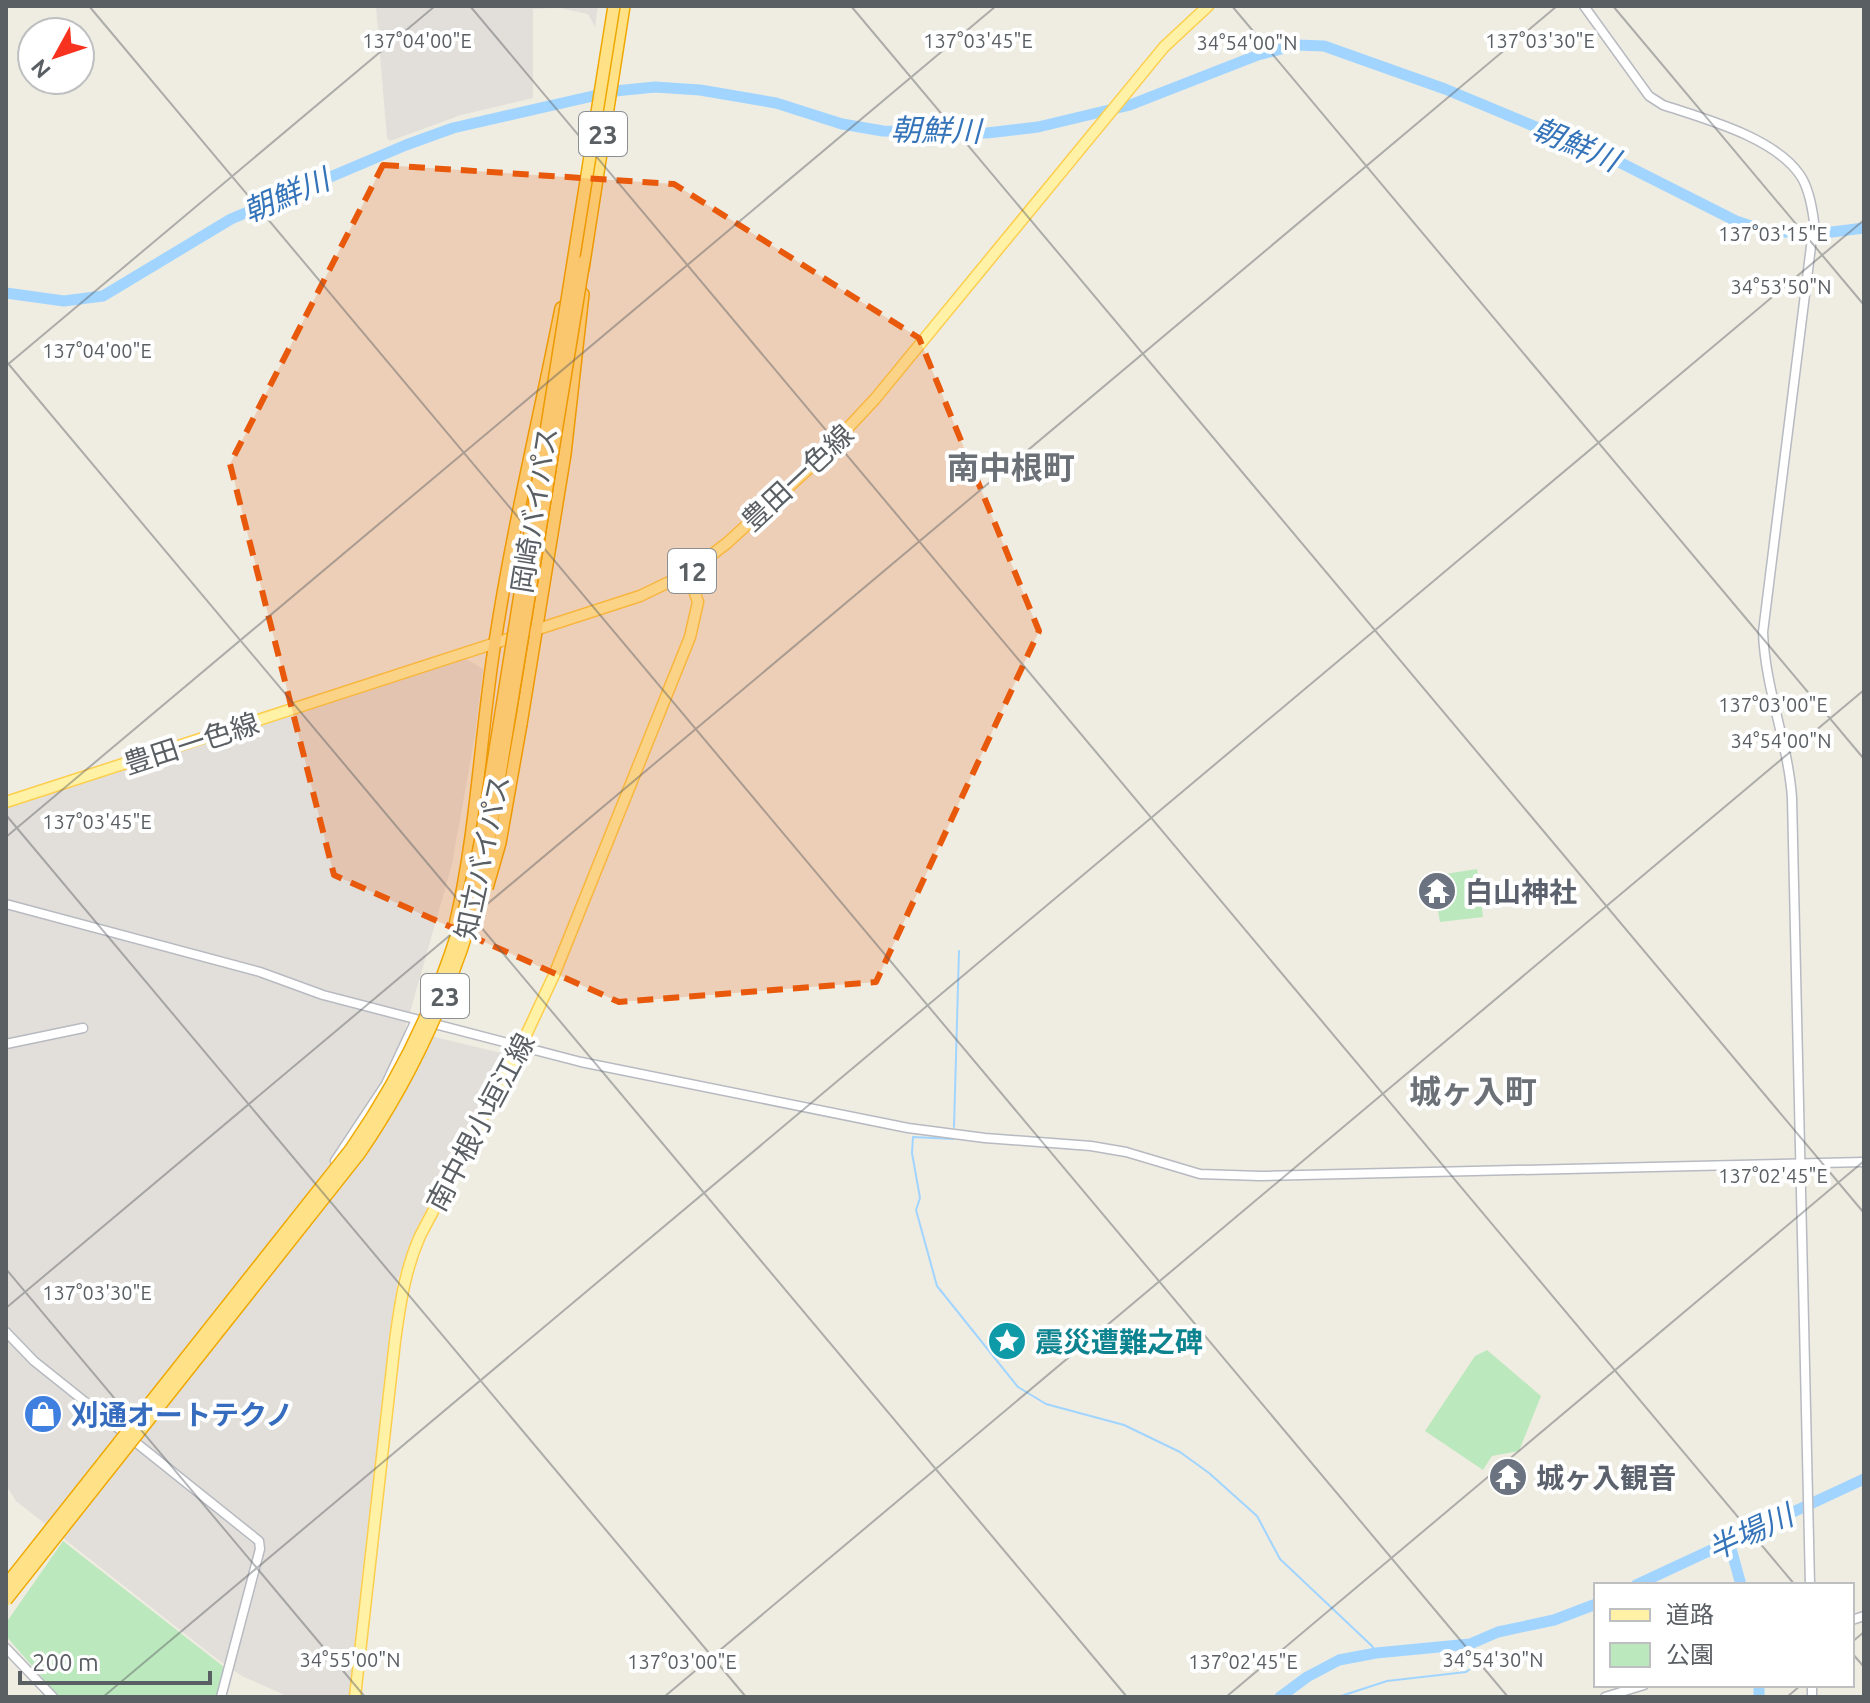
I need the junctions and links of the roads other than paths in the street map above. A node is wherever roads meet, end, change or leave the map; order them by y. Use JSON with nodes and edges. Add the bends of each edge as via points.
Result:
{"nodes":[{"id":1,"x":614,"y":6,"type":"edge"},
{"id":2,"x":624,"y":6,"type":"edge"},
{"id":3,"x":1208,"y":6,"type":"edge"},
{"id":4,"x":1584,"y":6,"type":"edge"},
{"id":5,"x":581,"y":217,"type":"junction"},
{"id":6,"x":584,"y":261,"type":"junction"},
{"id":7,"x":688,"y":573,"type":"junction"},
{"id":8,"x":538,"y":630,"type":"junction"},
{"id":9,"x":495,"y":643,"type":"junction"},
{"id":10,"x":6,"y":802,"type":"edge"},
{"id":11,"x":6,"y":904,"type":"edge"},
{"id":12,"x":431,"y":1009,"type":"junction"},
{"id":13,"x":416,"y":1020,"type":"junction"},
{"id":14,"x":83,"y":1028,"type":"dead end"},
{"id":15,"x":427,"y":1037,"type":"junction"},
{"id":16,"x":6,"y":1044,"type":"edge"},
{"id":17,"x":519,"y":1048,"type":"junction"},
{"id":18,"x":1864,"y":1162,"type":"edge"},
{"id":19,"x":1801,"y":1163,"type":"junction"},
{"id":20,"x":6,"y":1332,"type":"edge"},
{"id":21,"x":123,"y":1431,"type":"junction"},
{"id":22,"x":6,"y":1578,"type":"edge"},
{"id":23,"x":1810,"y":1583,"type":"edge"},
{"id":24,"x":6,"y":1585,"type":"edge"},
{"id":25,"x":6,"y":1600,"type":"edge"},
{"id":26,"x":6,"y":1648,"type":"edge"},
{"id":27,"x":1638,"y":1687,"type":"edge"},
{"id":28,"x":53,"y":1697,"type":"edge"},
{"id":29,"x":221,"y":1697,"type":"edge"},
{"id":30,"x":355,"y":1697,"type":"edge"},
{"id":31,"x":1605,"y":1697,"type":"edge"}],
"edges":[{"from":1,"to":5,"type":"highway","name":"岡崎バイパス","number":"23","bridge":true},
{"from":2,"to":6,"type":"highway","number":"23"},
{"from":3,"to":7,"type":"main road","name":"豊田一色線","number":"12","via":[[1164,47],[851,428]]},
{"from":4,"to":19,"type":"street","via":[[1649,96],[1784,156],[1801,176],[1811,203],[1813,246],[1763,632],[1792,798]]},
{"from":5,"to":9,"type":"highway","number":"23","bridge":true},
{"from":5,"to":12,"type":"highway","name":"岡崎バイパス","number":"23","bridge":true,"via":[[478,853],[462,922]]},
{"from":6,"to":8,"type":"highway","number":"23","bridge":true,"via":[[568,424]]},
{"from":6,"to":15,"type":"highway","name":"知立バイパス","number":"23","bridge":true,"via":[[483,878],[457,966]]},
{"from":7,"to":8,"type":"main road","name":"豊田一色線","number":"12","via":[[640,596]]},
{"from":7,"to":17,"type":"main road","name":"南中根小垣江線","via":[[698,602],[690,637],[581,913]]},
{"from":8,"to":9,"type":"main road","name":"豊田一色線","number":"12"},
{"from":8,"to":15,"type":"highway","number":"23","bridge":true,"via":[[496,858],[453,990]]},
{"from":9,"to":10,"type":"main road","name":"豊田一色線","number":"12"},
{"from":9,"to":12,"type":"highway","number":"23","bridge":true,"via":[[472,845]]},
{"from":11,"to":13,"type":"street"},
{"from":12,"to":24,"type":"highway","number":"23","bridge":true,"via":[[351,1149]]},
{"from":13,"to":17,"type":"street"},
{"from":13,"to":21,"type":"street","via":[[386,1084],[346,1146]]},
{"from":14,"to":16,"type":"street"},
{"from":15,"to":25,"type":"highway","name":"知立バイパス","number":"23","bridge":true,"via":[[377,1128],[338,1182]]},
{"from":17,"to":19,"type":"street","via":[[908,1128],[1108,1148],[1206,1175]]},
{"from":17,"to":30,"type":"main road","name":"南中根小垣江線","via":[[420,1236],[404,1281]]},
{"from":18,"to":19,"type":"street"},
{"from":19,"to":23,"type":"street"},
{"from":20,"to":21,"type":"street","via":[[34,1361]]},
{"from":21,"to":22,"type":"street"},
{"from":21,"to":29,"type":"street","via":[[260,1543]]},
{"from":26,"to":28,"type":"street"},
{"from":27,"to":31,"type":"street"}]}
